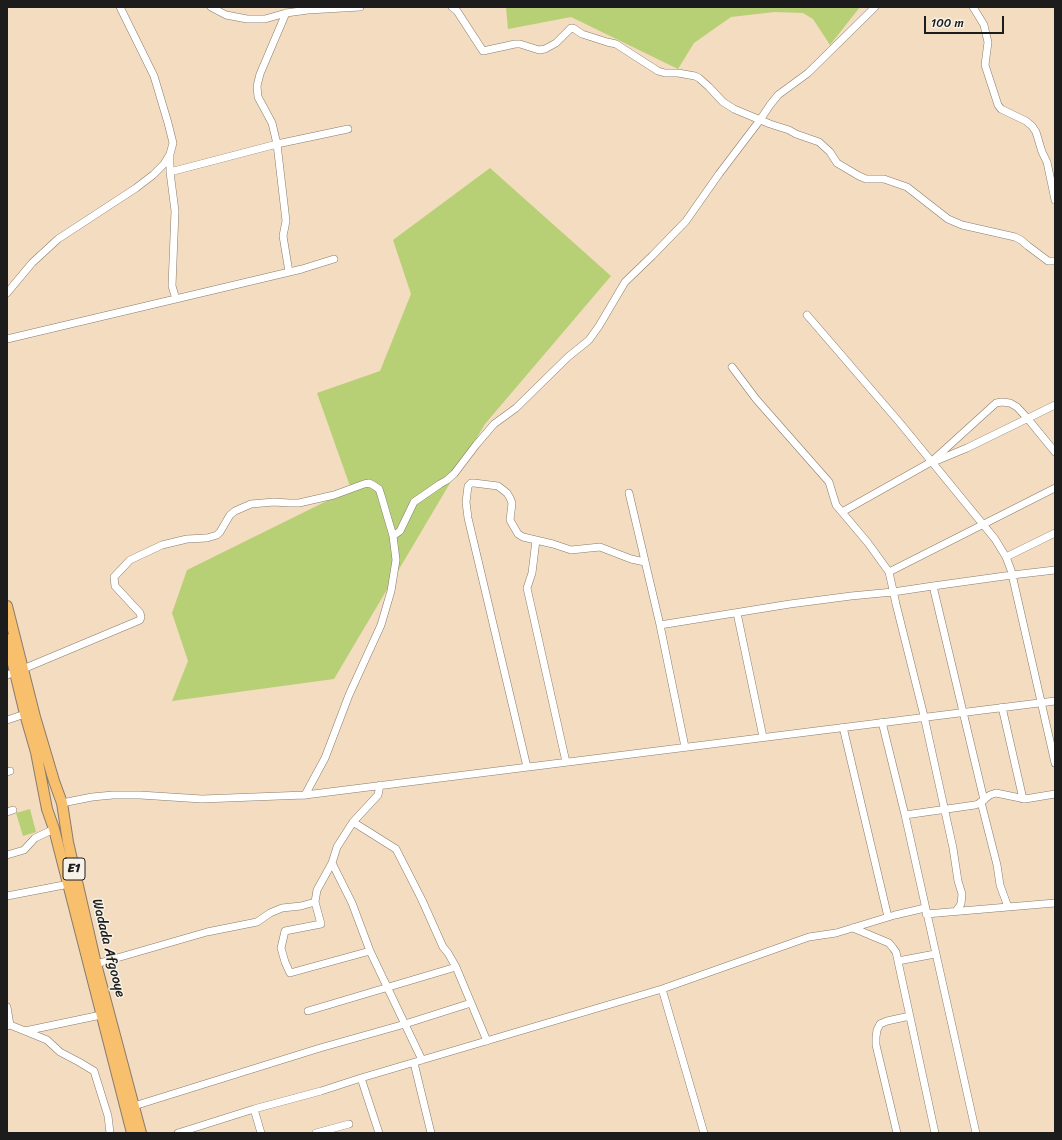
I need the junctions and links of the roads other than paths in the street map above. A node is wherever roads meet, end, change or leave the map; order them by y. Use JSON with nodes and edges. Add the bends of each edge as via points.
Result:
{"nodes":[{"id":1,"x":120,"y":7,"type":"edge"},
{"id":2,"x":211,"y":7,"type":"edge"},
{"id":3,"x":360,"y":7,"type":"edge"},
{"id":4,"x":452,"y":7,"type":"edge"},
{"id":5,"x":875,"y":7,"type":"edge"},
{"id":6,"x":973,"y":7,"type":"edge"},
{"id":7,"x":286,"y":13,"type":"junction"},
{"id":8,"x":760,"y":120,"type":"junction"},
{"id":9,"x":348,"y":129,"type":"dead end"},
{"id":10,"x":277,"y":144,"type":"junction"},
{"id":11,"x":170,"y":154,"type":"junction"},
{"id":12,"x":170,"y":172,"type":"junction"},
{"id":13,"x":1055,"y":200,"type":"edge"},
{"id":14,"x":334,"y":259,"type":"dead end"},
{"id":15,"x":1055,"y":261,"type":"edge"},
{"id":16,"x":289,"y":272,"type":"junction"},
{"id":17,"x":7,"y":293,"type":"edge"},
{"id":18,"x":176,"y":299,"type":"junction"},
{"id":19,"x":807,"y":315,"type":"dead end"},
{"id":20,"x":7,"y":339,"type":"edge"},
{"id":21,"x":732,"y":367,"type":"dead end"},
{"id":22,"x":1055,"y":405,"type":"edge"},
{"id":23,"x":1028,"y":419,"type":"junction"},
{"id":24,"x":1055,"y":451,"type":"edge"},
{"id":25,"x":932,"y":462,"type":"junction"},
{"id":26,"x":1055,"y":488,"type":"edge"},
{"id":27,"x":629,"y":494,"type":"dead end"},
{"id":28,"x":842,"y":512,"type":"junction"},
{"id":29,"x":983,"y":525,"type":"junction"},
{"id":30,"x":1055,"y":533,"type":"edge"},
{"id":31,"x":393,"y":536,"type":"junction"},
{"id":32,"x":536,"y":540,"type":"junction"},
{"id":33,"x":1006,"y":557,"type":"junction"},
{"id":34,"x":645,"y":562,"type":"junction"},
{"id":35,"x":1055,"y":570,"type":"edge"},
{"id":36,"x":890,"y":572,"type":"junction"},
{"id":37,"x":1012,"y":575,"type":"junction"},
{"id":38,"x":933,"y":586,"type":"junction"},
{"id":39,"x":893,"y":592,"type":"junction"},
{"id":40,"x":7,"y":606,"type":"edge"},
{"id":41,"x":737,"y":613,"type":"junction"},
{"id":42,"x":660,"y":625,"type":"junction"},
{"id":43,"x":7,"y":639,"type":"edge"},
{"id":44,"x":15,"y":672,"type":"edge"},
{"id":45,"x":1055,"y":701,"type":"edge"},
{"id":46,"x":1041,"y":702,"type":"junction"},
{"id":47,"x":1002,"y":707,"type":"junction"},
{"id":48,"x":962,"y":712,"type":"junction"},
{"id":49,"x":25,"y":714,"type":"junction"},
{"id":50,"x":924,"y":716,"type":"junction"},
{"id":51,"x":7,"y":720,"type":"edge"},
{"id":52,"x":882,"y":722,"type":"junction"},
{"id":53,"x":843,"y":727,"type":"junction"},
{"id":54,"x":763,"y":737,"type":"junction"},
{"id":55,"x":685,"y":747,"type":"junction"},
{"id":56,"x":566,"y":762,"type":"junction"},
{"id":57,"x":1055,"y":763,"type":"edge"},
{"id":58,"x":527,"y":767,"type":"junction"},
{"id":59,"x":380,"y":786,"type":"junction"},
{"id":60,"x":1055,"y":794,"type":"edge"},
{"id":61,"x":305,"y":795,"type":"junction"},
{"id":62,"x":1023,"y":799,"type":"junction"},
{"id":63,"x":45,"y":801,"type":"junction"},
{"id":64,"x":982,"y":801,"type":"junction"},
{"id":65,"x":61,"y":803,"type":"junction"},
{"id":66,"x":944,"y":809,"type":"junction"},
{"id":67,"x":48,"y":813,"type":"junction"},
{"id":68,"x":905,"y":814,"type":"junction"},
{"id":69,"x":353,"y":822,"type":"junction"},
{"id":70,"x":54,"y":829,"type":"junction"},
{"id":71,"x":7,"y":855,"type":"edge"},
{"id":72,"x":332,"y":863,"type":"junction"},
{"id":73,"x":69,"y":884,"type":"junction"},
{"id":74,"x":7,"y":896,"type":"edge"},
{"id":75,"x":315,"y":902,"type":"junction"},
{"id":76,"x":1055,"y":903,"type":"edge"},
{"id":77,"x":1008,"y":907,"type":"junction"},
{"id":78,"x":926,"y":911,"type":"junction"},
{"id":79,"x":956,"y":911,"type":"junction"},
{"id":80,"x":888,"y":917,"type":"junction"},
{"id":81,"x":853,"y":928,"type":"junction"},
{"id":82,"x":370,"y":951,"type":"junction"},
{"id":83,"x":935,"y":954,"type":"junction"},
{"id":84,"x":898,"y":961,"type":"junction"},
{"id":85,"x":96,"y":964,"type":"junction"},
{"id":86,"x":456,"y":967,"type":"junction"},
{"id":87,"x":387,"y":987,"type":"junction"},
{"id":88,"x":662,"y":990,"type":"junction"},
{"id":89,"x":471,"y":1003,"type":"junction"},
{"id":90,"x":7,"y":1007,"type":"edge"},
{"id":91,"x":308,"y":1011,"type":"dead end"},
{"id":92,"x":101,"y":1015,"type":"junction"},
{"id":93,"x":910,"y":1016,"type":"junction"},
{"id":94,"x":405,"y":1024,"type":"junction"},
{"id":95,"x":9,"y":1026,"type":"edge"},
{"id":96,"x":25,"y":1032,"type":"junction"},
{"id":97,"x":487,"y":1041,"type":"junction"},
{"id":98,"x":422,"y":1060,"type":"junction"},
{"id":99,"x":414,"y":1063,"type":"junction"},
{"id":100,"x":361,"y":1078,"type":"junction"},
{"id":101,"x":134,"y":1106,"type":"junction"},
{"id":102,"x":254,"y":1109,"type":"junction"},
{"id":103,"x":349,"y":1124,"type":"dead end"},
{"id":104,"x":110,"y":1133,"type":"edge"},
{"id":105,"x":132,"y":1133,"type":"edge"},
{"id":106,"x":141,"y":1133,"type":"edge"},
{"id":107,"x":178,"y":1133,"type":"edge"},
{"id":108,"x":261,"y":1133,"type":"edge"},
{"id":109,"x":316,"y":1133,"type":"edge"},
{"id":110,"x":379,"y":1133,"type":"edge"},
{"id":111,"x":431,"y":1133,"type":"edge"},
{"id":112,"x":704,"y":1133,"type":"edge"},
{"id":113,"x":897,"y":1133,"type":"edge"},
{"id":114,"x":935,"y":1133,"type":"edge"},
{"id":115,"x":976,"y":1133,"type":"edge"}],
"edges":[{"from":1,"to":11,"type":"street","via":[[154,76],[173,143]]},
{"from":2,"to":7,"type":"street","via":[[226,15],[247,19]]},
{"from":3,"to":7,"type":"street"},
{"from":4,"to":8,"type":"street","via":[[483,51],[515,44],[539,50],[546,49],[573,28],[582,34],[616,44],[658,71],[695,76],[723,102]]},
{"from":5,"to":8,"type":"street","via":[[808,73],[778,95]]},
{"from":6,"to":13,"type":"street","via":[[984,26],[988,42],[985,65],[998,105],[1001,110],[1026,121],[1036,132],[1047,162]]},
{"from":7,"to":10,"type":"street","via":[[260,74],[258,86],[258,97],[272,123]]},
{"from":8,"to":15,"type":"street","via":[[819,142],[837,163],[859,176],[866,179],[884,179],[907,187],[948,219],[962,225],[1015,237],[1048,261]]},
{"from":8,"to":31,"type":"street","via":[[686,221],[625,282],[589,340],[516,408],[494,424],[454,474],[414,502],[400,531]]},
{"from":9,"to":10,"type":"street"},
{"from":10,"to":12,"type":"street"},
{"from":10,"to":16,"type":"street","via":[[286,221],[283,236]]},
{"from":11,"to":12,"type":"street"},
{"from":11,"to":17,"type":"street","via":[[153,175],[136,188],[58,239],[32,263]]},
{"from":12,"to":18,"type":"street","via":[[175,211],[172,286]]},
{"from":14,"to":16,"type":"street"},
{"from":16,"to":18,"type":"street"},
{"from":18,"to":20,"type":"street"},
{"from":19,"to":25,"type":"street"},
{"from":21,"to":28,"type":"street","via":[[756,399],[829,482],[836,505]]},
{"from":22,"to":23,"type":"street"},
{"from":23,"to":24,"type":"street"},
{"from":23,"to":25,"type":"street"},
{"from":23,"to":25,"type":"street","via":[[1010,403],[996,403]]},
{"from":25,"to":28,"type":"street"},
{"from":25,"to":29,"type":"street"},
{"from":26,"to":29,"type":"street"},
{"from":27,"to":34,"type":"street"},
{"from":28,"to":36,"type":"street"},
{"from":29,"to":33,"type":"street"},
{"from":29,"to":36,"type":"street"},
{"from":30,"to":33,"type":"street"},
{"from":31,"to":44,"type":"street","via":[[379,489],[369,483],[299,503],[251,504],[230,515],[217,535],[162,545],[130,560],[117,573],[114,577],[115,586],[140,613],[140,620]]},
{"from":31,"to":61,"type":"street","via":[[396,560],[391,592],[381,625],[349,695],[325,758]]},
{"from":32,"to":34,"type":"street","via":[[571,550],[600,547]]},
{"from":32,"to":56,"type":"street","via":[[532,573],[527,588]]},
{"from":32,"to":58,"type":"street","via":[[518,534],[510,520],[512,503],[502,488],[474,482],[468,486],[468,518]]},
{"from":33,"to":37,"type":"street"},
{"from":34,"to":42,"type":"street"},
{"from":35,"to":37,"type":"street"},
{"from":36,"to":39,"type":"street"},
{"from":37,"to":38,"type":"street"},
{"from":37,"to":46,"type":"street"},
{"from":38,"to":39,"type":"street"},
{"from":38,"to":48,"type":"street"},
{"from":39,"to":41,"type":"street"},
{"from":39,"to":50,"type":"street"},
{"from":40,"to":44,"type":"highway","name":"Wadada Afgooye","number":"E1"},
{"from":41,"to":42,"type":"street"},
{"from":41,"to":54,"type":"street"},
{"from":42,"to":55,"type":"street"},
{"from":43,"to":44,"type":"highway","name":"Wadada Afgooye","number":"E1"},
{"from":44,"to":49,"type":"highway","name":"Wadada Afgooye","number":"E1"},
{"from":44,"to":65,"type":"highway","name":"Wadada Afgooye","number":"E1","via":[[35,717]]},
{"from":45,"to":46,"type":"street"},
{"from":46,"to":47,"type":"street"},
{"from":46,"to":57,"type":"street"},
{"from":47,"to":48,"type":"street"},
{"from":47,"to":62,"type":"street"},
{"from":48,"to":50,"type":"street"},
{"from":48,"to":64,"type":"street"},
{"from":49,"to":51,"type":"street"},
{"from":49,"to":63,"type":"highway","name":"Wadada Afgooye","number":"E1","via":[[36,752]]},
{"from":50,"to":52,"type":"street"},
{"from":50,"to":66,"type":"street"},
{"from":52,"to":53,"type":"street"},
{"from":52,"to":68,"type":"street"},
{"from":53,"to":54,"type":"street"},
{"from":53,"to":80,"type":"street"},
{"from":54,"to":55,"type":"street"},
{"from":55,"to":56,"type":"street"},
{"from":56,"to":58,"type":"street"},
{"from":58,"to":59,"type":"street"},
{"from":59,"to":61,"type":"street"},
{"from":59,"to":69,"type":"street","via":[[378,795]]},
{"from":60,"to":62,"type":"street"},
{"from":61,"to":65,"type":"street","via":[[202,799],[104,795]]},
{"from":62,"to":64,"type":"street","via":[[996,793]]},
{"from":63,"to":65,"type":"highway","via":[[53,797]]},
{"from":63,"to":67,"type":"highway","name":"Wadada Afgooye","number":"E1"},
{"from":64,"to":66,"type":"street","via":[[975,805]]},
{"from":64,"to":77,"type":"street","via":[[1000,885]]},
{"from":65,"to":67,"type":"highway","via":[[56,813]]},
{"from":65,"to":85,"type":"highway","name":"Wadada Afgooye","number":"E1"},
{"from":66,"to":68,"type":"street"},
{"from":66,"to":79,"type":"street","via":[[962,894],[961,904]]},
{"from":67,"to":70,"type":"highway","name":"Wadada Afgooye","number":"E1"},
{"from":68,"to":78,"type":"street"},
{"from":69,"to":72,"type":"street","via":[[337,847]]},
{"from":69,"to":86,"type":"street","via":[[396,849],[443,947]]},
{"from":70,"to":71,"type":"street","via":[[35,838],[24,850]]},
{"from":70,"to":73,"type":"highway","name":"Wadada Afgooye","number":"E1"},
{"from":72,"to":75,"type":"street","via":[[317,890]]},
{"from":72,"to":82,"type":"street","via":[[352,903]]},
{"from":73,"to":74,"type":"street"},
{"from":73,"to":92,"type":"highway","name":"Wadada Afgooye","number":"E1"},
{"from":75,"to":82,"type":"street","via":[[320,924],[286,931],[281,948],[290,973]]},
{"from":75,"to":85,"type":"street","via":[[282,908],[257,922],[207,932]]},
{"from":76,"to":77,"type":"street"},
{"from":77,"to":79,"type":"street"},
{"from":78,"to":79,"type":"street"},
{"from":78,"to":80,"type":"street"},
{"from":78,"to":83,"type":"street"},
{"from":80,"to":81,"type":"street"},
{"from":81,"to":84,"type":"street","via":[[888,943],[895,950]]},
{"from":81,"to":88,"type":"street","via":[[809,937]]},
{"from":82,"to":87,"type":"street"},
{"from":83,"to":84,"type":"street"},
{"from":83,"to":115,"type":"street"},
{"from":84,"to":93,"type":"street"},
{"from":85,"to":101,"type":"highway","name":"Wadada Afgooye","number":"E1"},
{"from":86,"to":87,"type":"street"},
{"from":86,"to":89,"type":"street"},
{"from":87,"to":91,"type":"street"},
{"from":87,"to":94,"type":"street"},
{"from":88,"to":97,"type":"street"},
{"from":88,"to":112,"type":"street"},
{"from":89,"to":94,"type":"street"},
{"from":89,"to":97,"type":"street"},
{"from":90,"to":95,"type":"street"},
{"from":92,"to":96,"type":"street"},
{"from":92,"to":105,"type":"highway","name":"Wadada Afgooye","number":"E1"},
{"from":93,"to":113,"type":"street","via":[[887,1020],[880,1024],[876,1037]]},
{"from":93,"to":114,"type":"street"},
{"from":94,"to":98,"type":"street"},
{"from":94,"to":101,"type":"street"},
{"from":95,"to":96,"type":"street"},
{"from":96,"to":104,"type":"street","via":[[47,1040],[60,1052],[94,1071],[108,1116]]},
{"from":97,"to":98,"type":"street"},
{"from":98,"to":99,"type":"street"},
{"from":99,"to":100,"type":"street"},
{"from":99,"to":111,"type":"street"},
{"from":100,"to":102,"type":"street"},
{"from":100,"to":110,"type":"street"},
{"from":101,"to":106,"type":"highway","name":"Wadada Afgooye","number":"E1"},
{"from":102,"to":107,"type":"street"},
{"from":102,"to":108,"type":"street"},
{"from":103,"to":109,"type":"street"}]}
